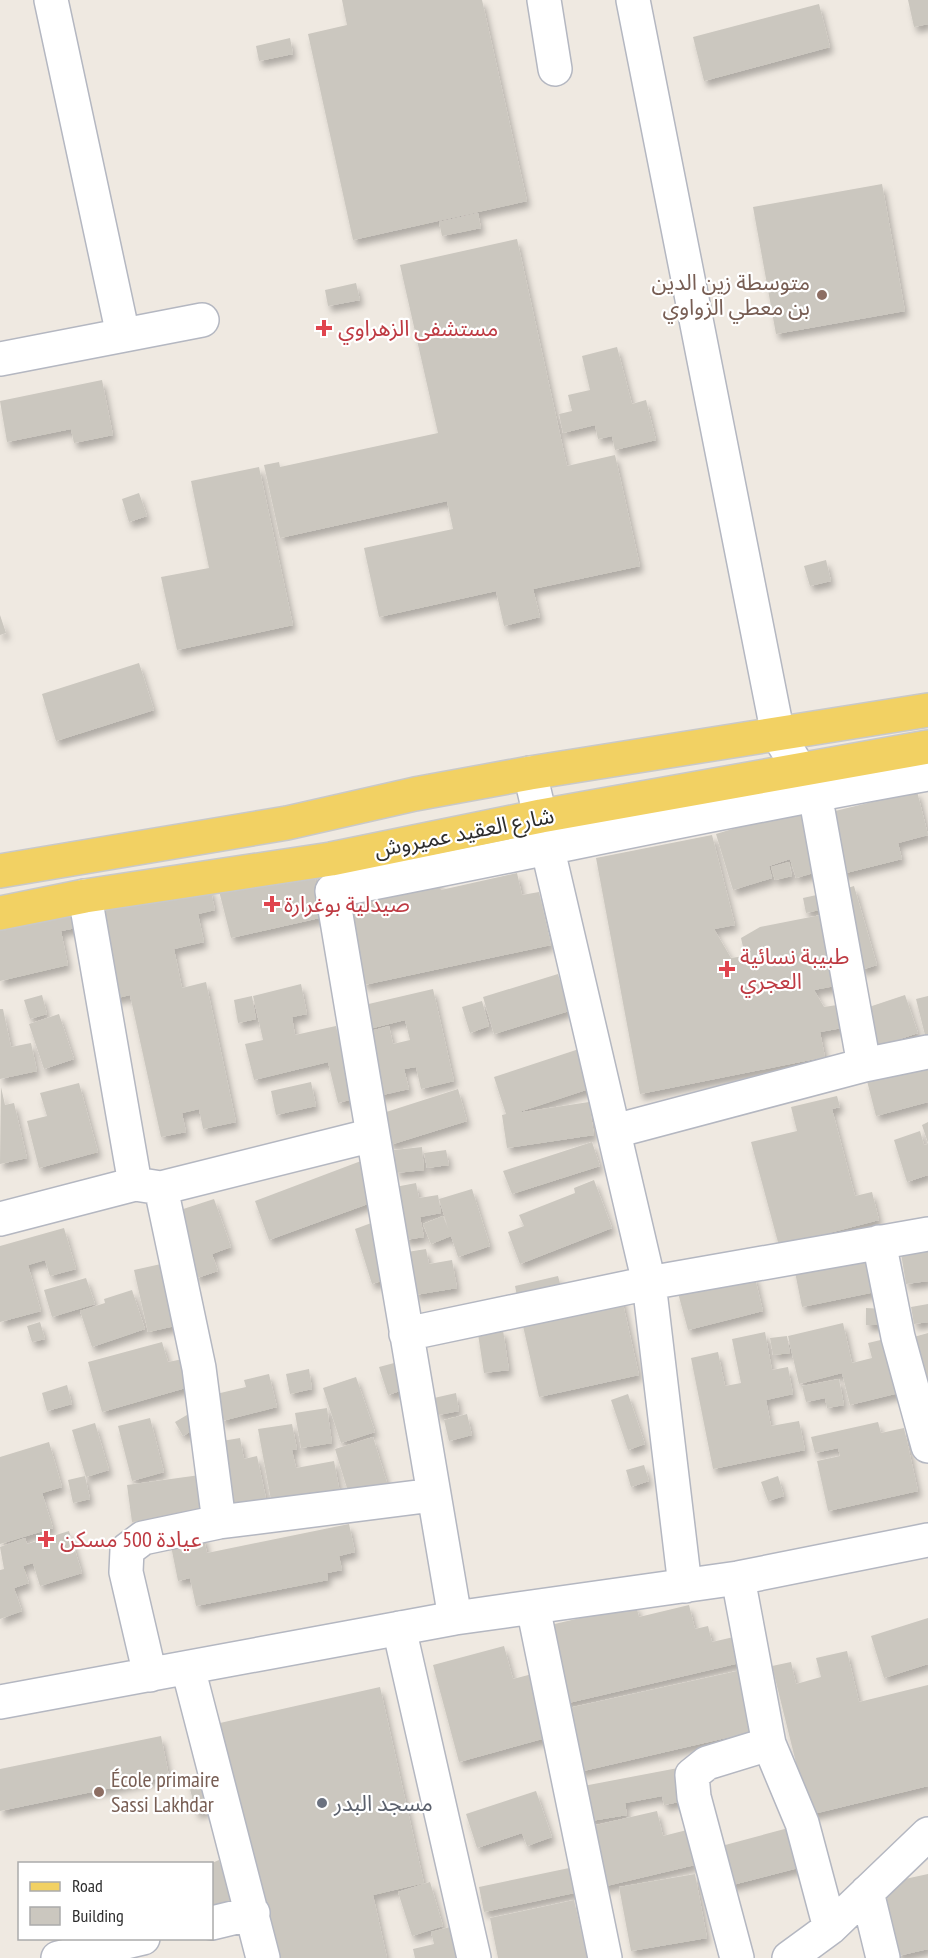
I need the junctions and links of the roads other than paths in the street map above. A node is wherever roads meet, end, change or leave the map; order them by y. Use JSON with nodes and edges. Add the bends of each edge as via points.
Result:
{"nodes":[{"id":1,"x":51,"y":0,"type":"edge"},
{"id":2,"x":544,"y":0,"type":"edge"},
{"id":3,"x":633,"y":0,"type":"edge"},
{"id":4,"x":555,"y":69,"type":"dead end"},
{"id":5,"x":202,"y":320,"type":"dead end"},
{"id":6,"x":123,"y":336,"type":"junction"},
{"id":7,"x":0,"y":359,"type":"edge"},
{"id":8,"x":928,"y":711,"type":"edge"},
{"id":9,"x":778,"y":735,"type":"junction"},
{"id":10,"x":928,"y":747,"type":"edge"},
{"id":11,"x":530,"y":773,"type":"junction"},
{"id":12,"x":928,"y":774,"type":"edge"},
{"id":13,"x":808,"y":782,"type":"junction"},
{"id":14,"x":541,"y":816,"type":"junction"},
{"id":15,"x":548,"y":850,"type":"junction"},
{"id":16,"x":0,"y":871,"type":"edge"},
{"id":17,"x":331,"y":875,"type":"junction"},
{"id":18,"x":85,"y":896,"type":"junction"},
{"id":19,"x":0,"y":913,"type":"edge"},
{"id":20,"x":928,"y":1052,"type":"edge"},
{"id":21,"x":864,"y":1065,"type":"junction"},
{"id":22,"x":615,"y":1131,"type":"junction"},
{"id":23,"x":373,"y":1135,"type":"junction"},
{"id":24,"x":148,"y":1186,"type":"junction"},
{"id":25,"x":0,"y":1219,"type":"edge"},
{"id":26,"x":928,"y":1234,"type":"edge"},
{"id":27,"x":879,"y":1242,"type":"junction"},
{"id":28,"x":649,"y":1283,"type":"junction"},
{"id":29,"x":406,"y":1334,"type":"junction"},
{"id":30,"x":928,"y":1446,"type":"edge"},
{"id":31,"x":433,"y":1495,"type":"junction"},
{"id":32,"x":219,"y":1522,"type":"junction"},
{"id":33,"x":928,"y":1540,"type":"edge"},
{"id":34,"x":738,"y":1578,"type":"junction"},
{"id":35,"x":685,"y":1586,"type":"junction"},
{"id":36,"x":533,"y":1607,"type":"junction"},
{"id":37,"x":455,"y":1618,"type":"junction"},
{"id":38,"x":399,"y":1628,"type":"junction"},
{"id":39,"x":188,"y":1668,"type":"junction"},
{"id":40,"x":150,"y":1675,"type":"junction"},
{"id":41,"x":0,"y":1701,"type":"edge"},
{"id":42,"x":769,"y":1744,"type":"junction"},
{"id":43,"x":928,"y":1834,"type":"edge"},
{"id":44,"x":867,"y":1892,"type":"junction"},
{"id":45,"x":253,"y":1913,"type":"junction"},
{"id":46,"x":213,"y":1923,"type":"edge"},
{"id":47,"x":830,"y":1928,"type":"junction"},
{"id":48,"x":134,"y":1940,"type":"edge"},
{"id":49,"x":58,"y":1958,"type":"edge"},
{"id":50,"x":263,"y":1958,"type":"edge"},
{"id":51,"x":474,"y":1958,"type":"edge"},
{"id":52,"x":605,"y":1958,"type":"edge"},
{"id":53,"x":736,"y":1958,"type":"edge"},
{"id":54,"x":789,"y":1958,"type":"edge"},
{"id":55,"x":883,"y":1958,"type":"edge"}],
"edges":[{"from":1,"to":6,"type":"street"},
{"from":2,"to":4,"type":"street"},
{"from":3,"to":9,"type":"street"},
{"from":5,"to":6,"type":"street"},
{"from":6,"to":7,"type":"street"},
{"from":8,"to":9,"type":"main road","name":"شارع العقيد عميروش"},
{"from":9,"to":11,"type":"main road","name":"شارع العقيد عميروش"},
{"from":9,"to":13,"type":"street"},
{"from":10,"to":13,"type":"main road","name":"شارع العقيد عميروش"},
{"from":11,"to":14,"type":"street"},
{"from":11,"to":16,"type":"main road","name":"شارع العقيد عميروش","via":[[288,823]]},
{"from":12,"to":13,"type":"street"},
{"from":13,"to":14,"type":"main road","name":"شارع العقيد عميروش"},
{"from":13,"to":15,"type":"street"},
{"from":13,"to":21,"type":"street"},
{"from":14,"to":15,"type":"street"},
{"from":14,"to":17,"type":"main road","name":"شارع العقيد عميروش"},
{"from":15,"to":17,"type":"street"},
{"from":15,"to":22,"type":"street"},
{"from":17,"to":18,"type":"main road","name":"شارع العقيد عميروش"},
{"from":17,"to":23,"type":"street"},
{"from":18,"to":19,"type":"main road","name":"شارع العقيد عميروش"},
{"from":18,"to":24,"type":"street"},
{"from":20,"to":21,"type":"street"},
{"from":21,"to":22,"type":"street"},
{"from":22,"to":28,"type":"street"},
{"from":23,"to":24,"type":"street"},
{"from":23,"to":29,"type":"street"},
{"from":24,"to":25,"type":"street"},
{"from":24,"to":32,"type":"street","via":[[199,1368]]},
{"from":26,"to":27,"type":"street"},
{"from":27,"to":28,"type":"street"},
{"from":27,"to":30,"type":"street","via":[[898,1337]]},
{"from":28,"to":29,"type":"street"},
{"from":28,"to":35,"type":"street"},
{"from":29,"to":31,"type":"street"},
{"from":31,"to":32,"type":"street"},
{"from":31,"to":37,"type":"street"},
{"from":32,"to":40,"type":"street","via":[[143,1538],[127,1550],[126,1572]]},
{"from":33,"to":34,"type":"street"},
{"from":34,"to":35,"type":"street"},
{"from":34,"to":42,"type":"street"},
{"from":35,"to":36,"type":"street"},
{"from":36,"to":37,"type":"street"},
{"from":36,"to":52,"type":"street"},
{"from":37,"to":38,"type":"street"},
{"from":38,"to":39,"type":"street"},
{"from":38,"to":51,"type":"street"},
{"from":39,"to":40,"type":"street"},
{"from":39,"to":45,"type":"street"},
{"from":40,"to":41,"type":"street"},
{"from":42,"to":47,"type":"street","via":[[802,1823]]},
{"from":42,"to":53,"type":"street","via":[[707,1763],[692,1775],[694,1797]]},
{"from":43,"to":44,"type":"street"},
{"from":44,"to":47,"type":"street"},
{"from":44,"to":55,"type":"street"},
{"from":45,"to":46,"type":"street"},
{"from":45,"to":50,"type":"street"},
{"from":47,"to":54,"type":"street"},
{"from":48,"to":49,"type":"street"}]}
